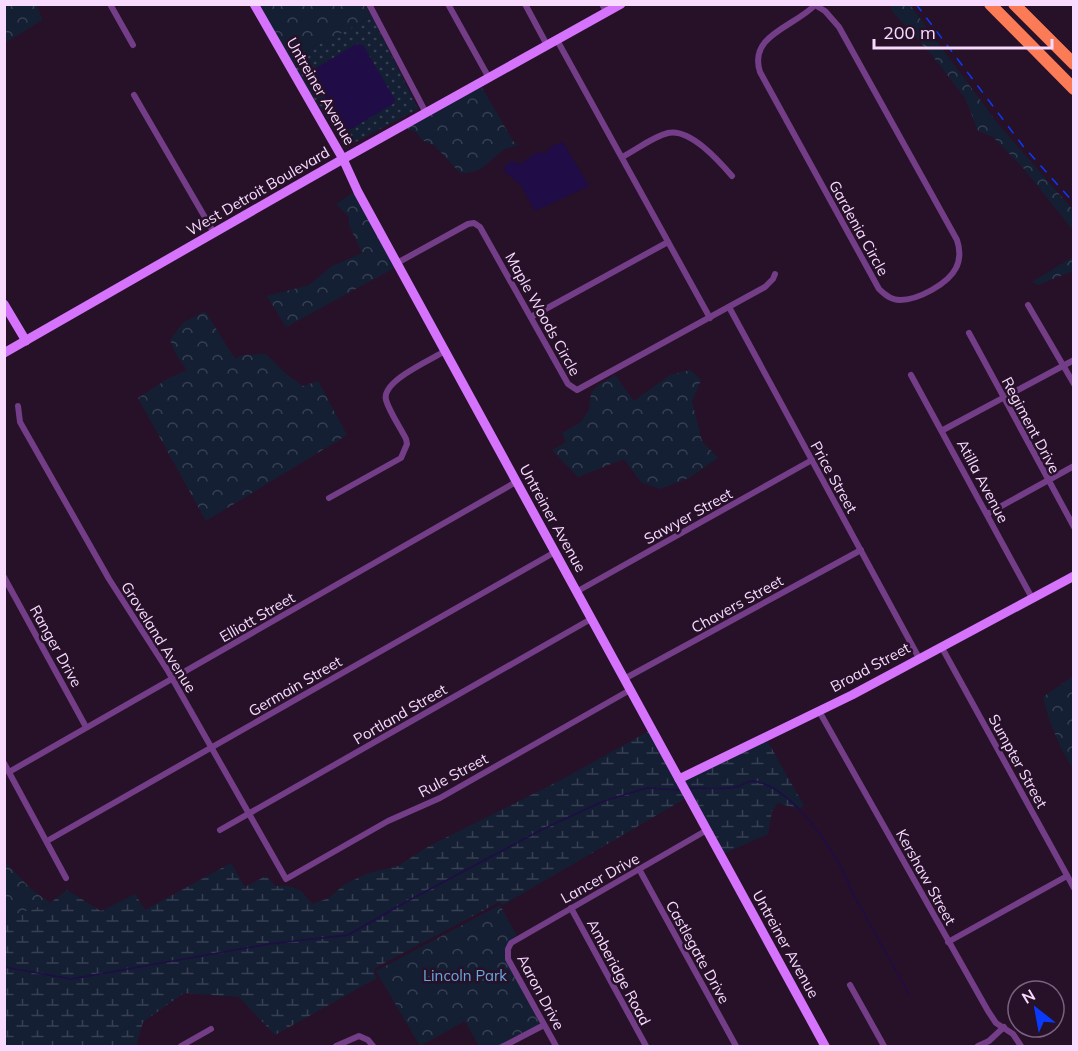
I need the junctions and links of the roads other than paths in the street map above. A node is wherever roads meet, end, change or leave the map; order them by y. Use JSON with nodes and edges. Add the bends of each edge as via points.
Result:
{"nodes":[{"id":1,"x":110,"y":4,"type":"edge"},
{"id":2,"x":254,"y":4,"type":"edge"},
{"id":3,"x":448,"y":4,"type":"edge"},
{"id":4,"x":525,"y":4,"type":"edge"},
{"id":5,"x":621,"y":4,"type":"edge"},
{"id":6,"x":990,"y":4,"type":"edge"},
{"id":7,"x":372,"y":5,"type":"edge"},
{"id":8,"x":815,"y":5,"type":"edge"},
{"id":9,"x":1012,"y":5,"type":"edge"},
{"id":10,"x":605,"y":8,"type":"edge"},
{"id":11,"x":557,"y":40,"type":"junction"},
{"id":12,"x":133,"y":45,"type":"dead end"},
{"id":13,"x":548,"y":45,"type":"junction"},
{"id":14,"x":1074,"y":64,"type":"edge"},
{"id":15,"x":489,"y":78,"type":"junction"},
{"id":16,"x":1074,"y":89,"type":"edge"},
{"id":17,"x":134,"y":95,"type":"dead end"},
{"id":18,"x":426,"y":113,"type":"junction"},
{"id":19,"x":622,"y":157,"type":"junction"},
{"id":20,"x":343,"y":159,"type":"junction"},
{"id":21,"x":732,"y":176,"type":"dead end"},
{"id":22,"x":214,"y":233,"type":"junction"},
{"id":23,"x":668,"y":242,"type":"junction"},
{"id":24,"x":397,"y":263,"type":"junction"},
{"id":25,"x":775,"y":273,"type":"dead end"},
{"id":26,"x":4,"y":304,"type":"edge"},
{"id":27,"x":1028,"y":305,"type":"dead end"},
{"id":28,"x":729,"y":307,"type":"junction"},
{"id":29,"x":531,"y":318,"type":"junction"},
{"id":30,"x":710,"y":318,"type":"junction"},
{"id":31,"x":969,"y":333,"type":"dead end"},
{"id":32,"x":26,"y":341,"type":"junction"},
{"id":33,"x":445,"y":351,"type":"junction"},
{"id":34,"x":4,"y":353,"type":"edge"},
{"id":35,"x":1074,"y":360,"type":"edge"},
{"id":36,"x":1063,"y":365,"type":"junction"},
{"id":37,"x":911,"y":375,"type":"dead end"},
{"id":38,"x":1074,"y":384,"type":"edge"},
{"id":39,"x":1003,"y":398,"type":"junction"},
{"id":40,"x":18,"y":406,"type":"dead end"},
{"id":41,"x":943,"y":430,"type":"junction"},
{"id":42,"x":812,"y":460,"type":"junction"},
{"id":43,"x":1074,"y":466,"type":"edge"},
{"id":44,"x":1048,"y":481,"type":"junction"},
{"id":45,"x":516,"y":482,"type":"junction"},
{"id":46,"x":329,"y":498,"type":"dead end"},
{"id":47,"x":987,"y":514,"type":"junction"},
{"id":48,"x":1074,"y":527,"type":"edge"},
{"id":49,"x":861,"y":549,"type":"junction"},
{"id":50,"x":555,"y":552,"type":"junction"},
{"id":51,"x":1074,"y":576,"type":"edge"},
{"id":52,"x":4,"y":577,"type":"edge"},
{"id":53,"x":576,"y":592,"type":"junction"},
{"id":54,"x":1032,"y":598,"type":"junction"},
{"id":55,"x":591,"y":619,"type":"junction"},
{"id":56,"x":941,"y":646,"type":"junction"},
{"id":57,"x":919,"y":658,"type":"junction"},
{"id":58,"x":172,"y":679,"type":"junction"},
{"id":59,"x":624,"y":680,"type":"junction"},
{"id":60,"x":630,"y":690,"type":"junction"},
{"id":61,"x":819,"y":711,"type":"junction"},
{"id":62,"x":86,"y":727,"type":"junction"},
{"id":63,"x":211,"y":748,"type":"junction"},
{"id":64,"x":6,"y":767,"type":"edge"},
{"id":65,"x":679,"y":779,"type":"junction"},
{"id":66,"x":249,"y":813,"type":"junction"},
{"id":67,"x":220,"y":830,"type":"dead end"},
{"id":68,"x":707,"y":830,"type":"junction"},
{"id":69,"x":47,"y":841,"type":"junction"},
{"id":70,"x":639,"y":869,"type":"junction"},
{"id":71,"x":1067,"y":876,"type":"junction"},
{"id":72,"x":66,"y":878,"type":"dead end"},
{"id":73,"x":286,"y":879,"type":"joint"},
{"id":74,"x":1074,"y":888,"type":"edge"},
{"id":75,"x":571,"y":908,"type":"junction"},
{"id":76,"x":948,"y":942,"type":"junction"},
{"id":77,"x":508,"y":949,"type":"joint"},
{"id":78,"x":850,"y":985,"type":"dead end"},
{"id":79,"x":544,"y":1025,"type":"junction"},
{"id":80,"x":1004,"y":1027,"type":"junction"},
{"id":81,"x":211,"y":1029,"type":"dead end"},
{"id":82,"x":181,"y":1047,"type":"edge"},
{"id":83,"x":336,"y":1047,"type":"edge"},
{"id":84,"x":373,"y":1047,"type":"edge"},
{"id":85,"x":504,"y":1047,"type":"edge"},
{"id":86,"x":556,"y":1047,"type":"edge"},
{"id":87,"x":646,"y":1047,"type":"edge"},
{"id":88,"x":736,"y":1047,"type":"edge"},
{"id":89,"x":825,"y":1047,"type":"edge"},
{"id":90,"x":884,"y":1047,"type":"edge"},
{"id":91,"x":978,"y":1047,"type":"edge"},
{"id":92,"x":1021,"y":1047,"type":"edge"}],
"edges":[{"from":1,"to":12,"type":"street"},
{"from":2,"to":20,"type":"street","name":"Untreiner Avenue"},
{"from":3,"to":15,"type":"street"},
{"from":4,"to":13,"type":"street"},
{"from":5,"to":10,"type":"street","name":"West Detroit Boulevard"},
{"from":6,"to":16,"type":"highway"},
{"from":7,"to":18,"type":"street"},
{"from":8,"to":8,"type":"street","name":"Gardenia Circle","via":[[764,41],[758,58],[760,72],[879,289],[894,299],[918,296],[953,272],[959,254],[957,240],[839,27]]},
{"from":9,"to":14,"type":"highway"},
{"from":10,"to":11,"type":"street","name":"West Detroit Boulevard"},
{"from":11,"to":13,"type":"street","name":"West Detroit Boulevard"},
{"from":11,"to":19,"type":"street"},
{"from":13,"to":15,"type":"street","name":"West Detroit Boulevard"},
{"from":15,"to":18,"type":"street","name":"West Detroit Boulevard"},
{"from":17,"to":22,"type":"street"},
{"from":18,"to":20,"type":"street","name":"West Detroit Boulevard"},
{"from":19,"to":21,"type":"street","via":[[663,135],[675,133],[698,143]]},
{"from":19,"to":23,"type":"street"},
{"from":20,"to":22,"type":"street","name":"West Detroit Boulevard"},
{"from":20,"to":24,"type":"street","name":"Untreiner Avenue"},
{"from":22,"to":32,"type":"street","name":"West Detroit Boulevard"},
{"from":23,"to":29,"type":"street"},
{"from":23,"to":30,"type":"street"},
{"from":24,"to":29,"type":"street","name":"Maple Woods Circle","via":[[468,224],[477,224]]},
{"from":24,"to":33,"type":"street","name":"Untreiner Avenue"},
{"from":25,"to":28,"type":"street","name":"Maple Woods Circle","via":[[765,287]]},
{"from":26,"to":32,"type":"street"},
{"from":27,"to":36,"type":"street"},
{"from":28,"to":30,"type":"street","name":"Maple Woods Circle"},
{"from":28,"to":42,"type":"street","name":"Price Street"},
{"from":29,"to":30,"type":"street","name":"Maple Woods Circle","via":[[568,384],[577,390]]},
{"from":31,"to":39,"type":"street","name":"Regiment Drive"},
{"from":32,"to":34,"type":"street","name":"West Detroit Boulevard"},
{"from":33,"to":45,"type":"street","name":"Untreiner Avenue"},
{"from":33,"to":46,"type":"street","via":[[387,389],[386,399],[406,439],[401,458]]},
{"from":35,"to":36,"type":"street"},
{"from":36,"to":38,"type":"street"},
{"from":36,"to":39,"type":"street"},
{"from":37,"to":41,"type":"street","name":"Atilla Avenue"},
{"from":39,"to":41,"type":"street"},
{"from":39,"to":44,"type":"street","name":"Regiment Drive"},
{"from":40,"to":58,"type":"street","name":"Groveland Avenue","via":[[20,422],[109,579]]},
{"from":41,"to":47,"type":"street","name":"Atilla Avenue"},
{"from":42,"to":49,"type":"street","name":"Price Street"},
{"from":42,"to":53,"type":"street","name":"Sawyer Street"},
{"from":43,"to":44,"type":"street"},
{"from":44,"to":47,"type":"street"},
{"from":44,"to":48,"type":"street","name":"Regiment Drive"},
{"from":45,"to":50,"type":"street","name":"Untreiner Avenue"},
{"from":45,"to":58,"type":"street","name":"Elliott Street"},
{"from":47,"to":54,"type":"street","name":"Atilla Avenue"},
{"from":49,"to":57,"type":"street","name":"Price Street"},
{"from":49,"to":59,"type":"street","name":"Chavers Street"},
{"from":50,"to":53,"type":"street","name":"Untreiner Avenue"},
{"from":50,"to":63,"type":"street","name":"Germain Street"},
{"from":51,"to":54,"type":"street","name":"Broad Street"},
{"from":52,"to":62,"type":"street","name":"Ranger Drive"},
{"from":53,"to":55,"type":"street","name":"Untreiner Avenue"},
{"from":54,"to":56,"type":"street","name":"Broad Street"},
{"from":55,"to":59,"type":"street","name":"Untreiner Avenue"},
{"from":55,"to":66,"type":"street","name":"Portland Street"},
{"from":56,"to":57,"type":"street","name":"Broad Street"},
{"from":56,"to":71,"type":"street","name":"Sumpter Street"},
{"from":57,"to":61,"type":"street","name":"Broad Street"},
{"from":58,"to":62,"type":"street","name":"Elliott Street"},
{"from":58,"to":63,"type":"street","name":"Groveland Avenue"},
{"from":59,"to":60,"type":"street","name":"Untreiner Avenue"},
{"from":60,"to":65,"type":"street","name":"Untreiner Avenue"},
{"from":60,"to":73,"type":"street","name":"Rule Street","via":[[440,798],[388,821]]},
{"from":61,"to":65,"type":"street","name":"Broad Street"},
{"from":61,"to":76,"type":"street","name":"Kershaw Street"},
{"from":62,"to":64,"type":"street","name":"Elliott Street"},
{"from":63,"to":66,"type":"street","name":"Groveland Avenue"},
{"from":63,"to":69,"type":"street","name":"Germain Street"},
{"from":64,"to":69,"type":"street"},
{"from":65,"to":68,"type":"street","name":"Untreiner Avenue"},
{"from":66,"to":67,"type":"street","name":"Portland Street"},
{"from":66,"to":73,"type":"street","name":"Groveland Avenue"},
{"from":68,"to":70,"type":"street","name":"Lancer Drive"},
{"from":68,"to":89,"type":"street","name":"Untreiner Avenue"},
{"from":69,"to":72,"type":"street"},
{"from":70,"to":75,"type":"street","name":"Lancer Drive"},
{"from":70,"to":88,"type":"street","name":"Castlegate Drive"},
{"from":71,"to":74,"type":"street","name":"Sumpter Street"},
{"from":71,"to":76,"type":"street"},
{"from":75,"to":77,"type":"street","name":"Lancer Drive","via":[[514,941]]},
{"from":75,"to":87,"type":"street","name":"Amberidge Road"},
{"from":76,"to":80,"type":"street","name":"Kershaw Street","via":[[988,1011]]},
{"from":77,"to":79,"type":"street","name":"Aaron Drive","via":[[508,959]]},
{"from":78,"to":90,"type":"street"},
{"from":79,"to":85,"type":"street"},
{"from":79,"to":86,"type":"street","name":"Aaron Drive"},
{"from":80,"to":91,"type":"street"},
{"from":80,"to":92,"type":"street","name":"Kershaw Street"},
{"from":81,"to":82,"type":"street"},
{"from":83,"to":84,"type":"street","via":[[359,1036]]}]}
